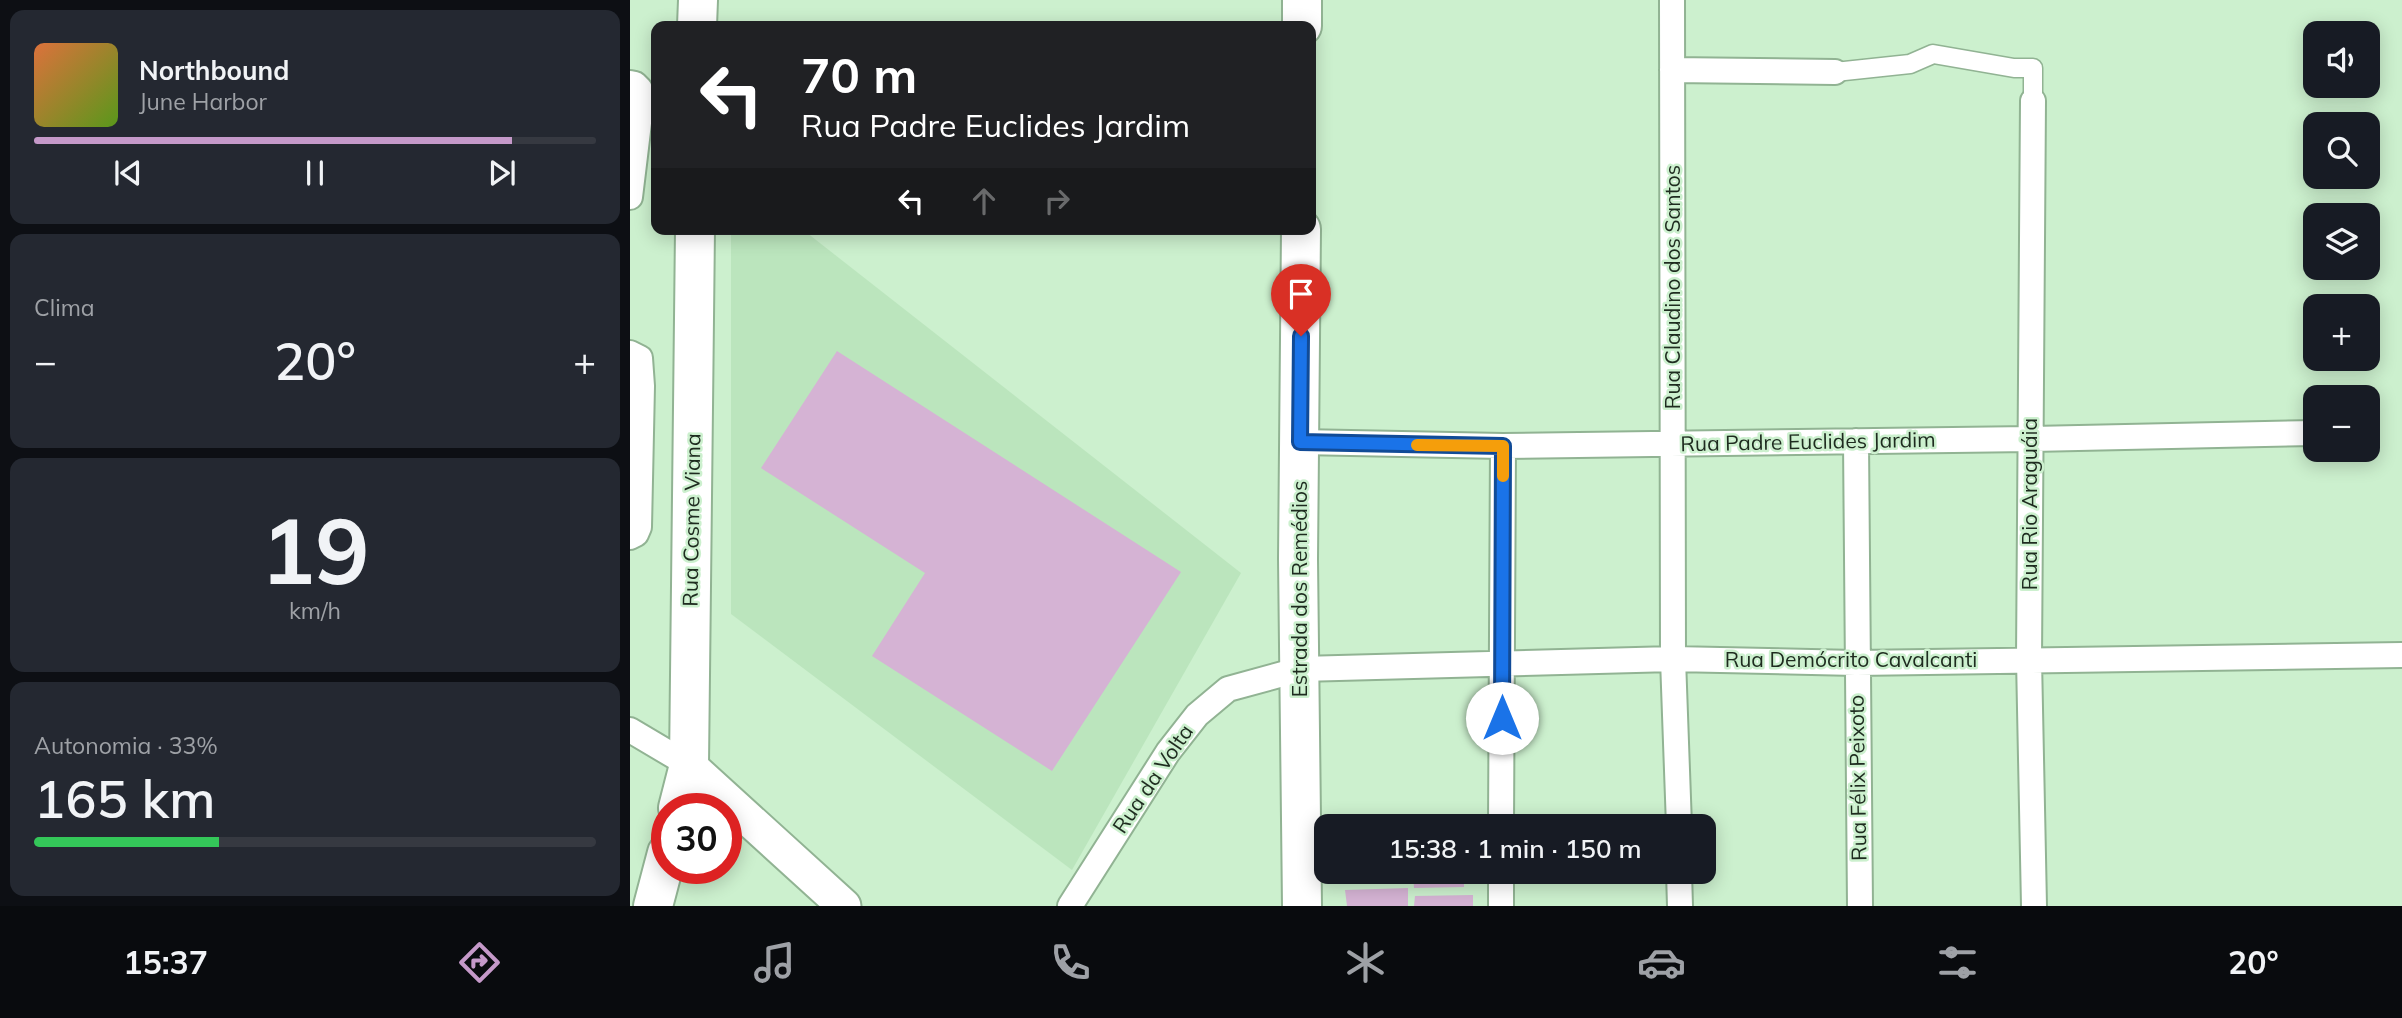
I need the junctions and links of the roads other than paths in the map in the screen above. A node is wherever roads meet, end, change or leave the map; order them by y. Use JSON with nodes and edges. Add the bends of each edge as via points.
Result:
{"nodes":[{"id":1,"x":698,"y":0,"type":"edge"},
{"id":2,"x":1302,"y":0,"type":"edge"},
{"id":3,"x":1672,"y":0,"type":"edge"},
{"id":4,"x":697,"y":21,"type":"edge"},
{"id":5,"x":1302,"y":21,"type":"edge"},
{"id":6,"x":1672,"y":70,"type":"junction"},
{"id":7,"x":1835,"y":72,"type":"joint"},
{"id":8,"x":630,"y":83,"type":"edge"},
{"id":9,"x":2033,"y":101,"type":"joint"},
{"id":10,"x":630,"y":197,"type":"edge"},
{"id":11,"x":695,"y":235,"type":"edge"},
{"id":12,"x":1301,"y":235,"type":"edge"},
{"id":13,"x":630,"y":353,"type":"edge"},
{"id":14,"x":2303,"y":433,"type":"edge"},
{"id":15,"x":2030,"y":439,"type":"junction"},
{"id":16,"x":1856,"y":441,"type":"junction"},
{"id":17,"x":1300,"y":442,"type":"junction"},
{"id":18,"x":1674,"y":443,"type":"junction"},
{"id":19,"x":1503,"y":446,"type":"junction"},
{"id":20,"x":630,"y":537,"type":"edge"},
{"id":21,"x":2402,"y":655,"type":"edge"},
{"id":22,"x":1672,"y":659,"type":"junction"},
{"id":23,"x":2029,"y":659,"type":"junction"},
{"id":24,"x":1856,"y":663,"type":"junction"},
{"id":25,"x":1502,"y":664,"type":"junction"},
{"id":26,"x":1301,"y":669,"type":"junction"},
{"id":27,"x":630,"y":730,"type":"edge"},
{"id":28,"x":689,"y":765,"type":"junction"},
{"id":29,"x":682,"y":793,"type":"edge"},
{"id":30,"x":1501,"y":814,"type":"edge"},
{"id":31,"x":1678,"y":814,"type":"edge"},
{"id":32,"x":659,"y":884,"type":"edge"},
{"id":33,"x":1501,"y":884,"type":"edge"},
{"id":34,"x":1679,"y":884,"type":"edge"},
{"id":35,"x":653,"y":906,"type":"edge"},
{"id":36,"x":844,"y":906,"type":"edge"},
{"id":37,"x":1070,"y":906,"type":"edge"},
{"id":38,"x":1302,"y":906,"type":"edge"},
{"id":39,"x":1501,"y":906,"type":"edge"},
{"id":40,"x":1680,"y":906,"type":"edge"},
{"id":41,"x":1860,"y":906,"type":"edge"},
{"id":42,"x":2034,"y":906,"type":"edge"}],
"edges":[{"from":1,"to":4,"type":"main road"},
{"from":2,"to":5,"type":"main road"},
{"from":3,"to":6,"type":"street","name":"Rua Claudino dos Santos"},
{"from":6,"to":7,"type":"street"},
{"from":6,"to":18,"type":"street","name":"Rua Claudino dos Santos"},
{"from":7,"to":9,"type":"street","via":[[1910,64],[1933,54],[2033,68]]},
{"from":8,"to":10,"type":"street","via":[[640,89],[642,98]]},
{"from":9,"to":15,"type":"street","name":"Rua Rio Araguáia"},
{"from":11,"to":28,"type":"main road","name":"Rua Cosme Viana"},
{"from":12,"to":17,"type":"main road","name":"Estrada dos Remédios"},
{"from":13,"to":20,"type":"street","via":[[640,358],[642,386],[639,527]]},
{"from":14,"to":15,"type":"street","name":"Rua Padre Euclides Jardim"},
{"from":15,"to":16,"type":"street","name":"Rua Padre Euclides Jardim"},
{"from":15,"to":23,"type":"street","name":"Rua Rio Araguáia"},
{"from":16,"to":18,"type":"street","name":"Rua Padre Euclides Jardim"},
{"from":16,"to":24,"type":"street","name":"Rua Félix Peixoto"},
{"from":17,"to":19,"type":"street","name":"Rua Padre Euclides Jardim"},
{"from":17,"to":26,"type":"main road","name":"Estrada dos Remédios"},
{"from":18,"to":19,"type":"street","name":"Rua Padre Euclides Jardim"},
{"from":18,"to":22,"type":"street","name":"Rua Claudino dos Santos"},
{"from":19,"to":25,"type":"street"},
{"from":21,"to":23,"type":"street","name":"Rua Demócrito Cavalcanti"},
{"from":22,"to":24,"type":"street","name":"Rua Demócrito Cavalcanti"},
{"from":22,"to":25,"type":"street","name":"Rua Demócrito Cavalcanti"},
{"from":22,"to":31,"type":"street","name":"Rua Claudino dos Santos"},
{"from":23,"to":24,"type":"street","name":"Rua Demócrito Cavalcanti"},
{"from":23,"to":42,"type":"street","name":"Rua Rio Araguáia"},
{"from":24,"to":41,"type":"street","name":"Rua Félix Peixoto"},
{"from":25,"to":26,"type":"street","name":"Rua Demócrito Cavalcanti"},
{"from":25,"to":30,"type":"street"},
{"from":26,"to":37,"type":"street","name":"Rua da Volta","via":[[1228,690],[1197,715],[1168,752]]},
{"from":26,"to":38,"type":"main road","name":"Estrada dos Remédios"},
{"from":27,"to":28,"type":"street"},
{"from":28,"to":29,"type":"main road","name":"Rua Cosme Viana"},
{"from":28,"to":36,"type":"main road"},
{"from":32,"to":35,"type":"main road"},
{"from":33,"to":39,"type":"street"},
{"from":34,"to":40,"type":"street"}]}
